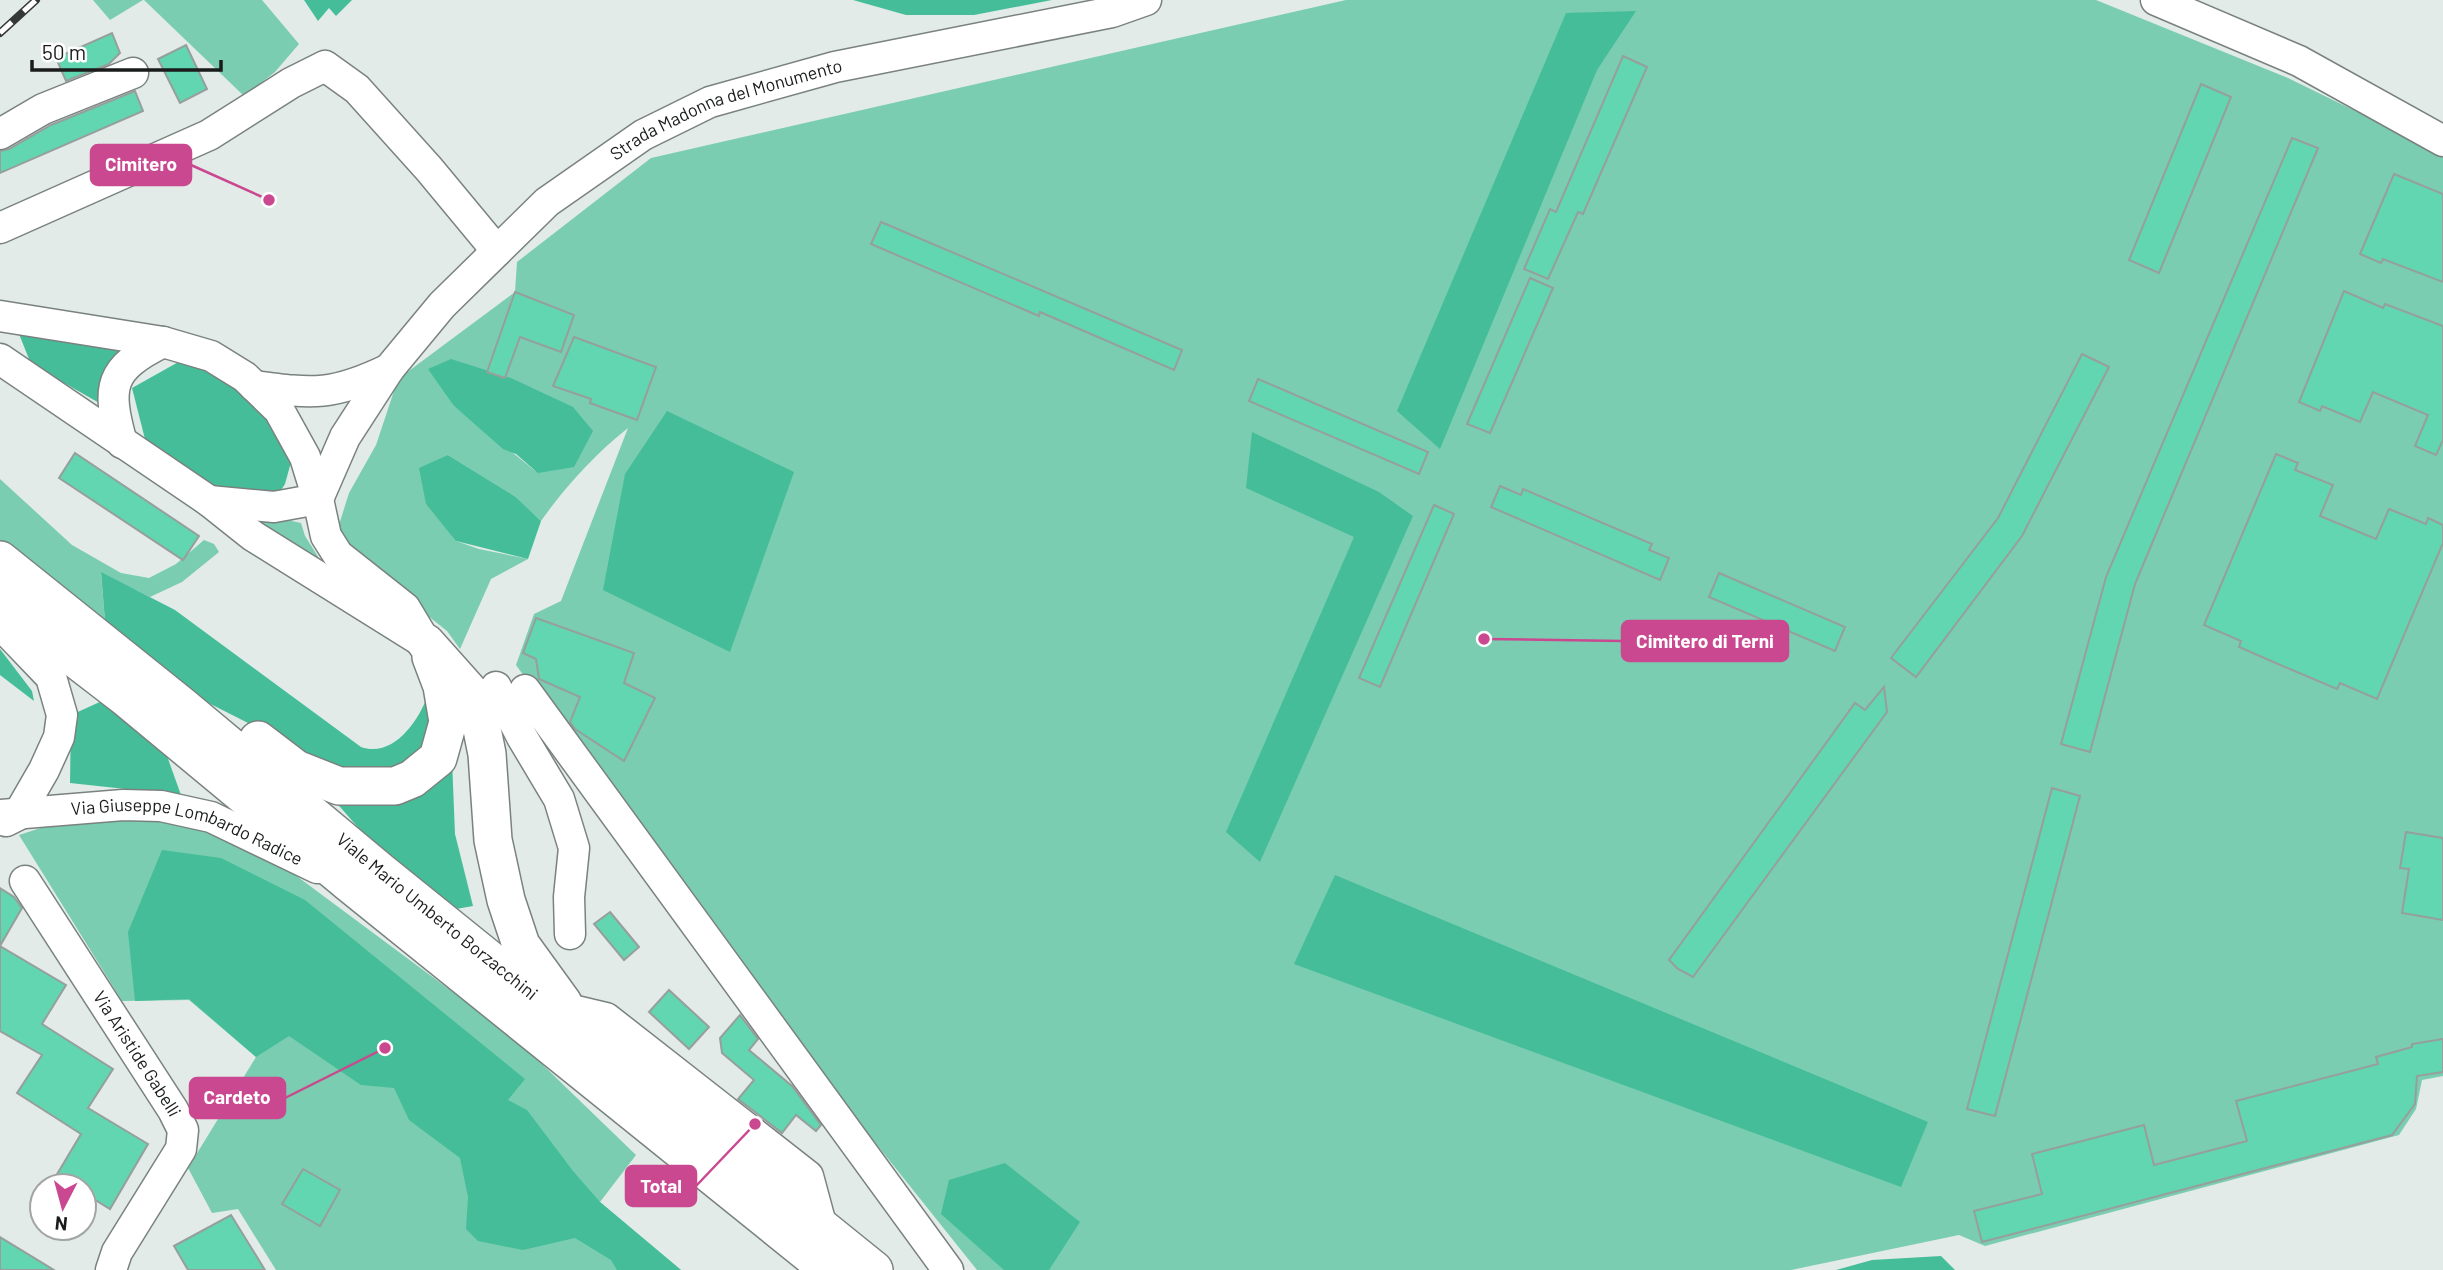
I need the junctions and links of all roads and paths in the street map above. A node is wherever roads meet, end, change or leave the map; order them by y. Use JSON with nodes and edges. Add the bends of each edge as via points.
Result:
{"nodes":[{"id":1,"x":1146,"y":0,"type":"edge"},
{"id":2,"x":2156,"y":0,"type":"edge"},
{"id":3,"x":133,"y":73,"type":"dead end"},
{"id":4,"x":0,"y":134,"type":"edge"},
{"id":5,"x":2443,"y":141,"type":"edge"},
{"id":6,"x":0,"y":229,"type":"edge"},
{"id":7,"x":497,"y":251,"type":"junction"},
{"id":8,"x":0,"y":316,"type":"edge"},
{"id":9,"x":163,"y":342,"type":"junction"},
{"id":10,"x":0,"y":359,"type":"edge"},
{"id":11,"x":389,"y":369,"type":"junction"},
{"id":12,"x":254,"y":386,"type":"junction"},
{"id":13,"x":122,"y":443,"type":"junction"},
{"id":14,"x":318,"y":499,"type":"junction"},
{"id":15,"x":209,"y":501,"type":"junction"},
{"id":16,"x":0,"y":560,"type":"edge"},
{"id":17,"x":0,"y":601,"type":"edge"},
{"id":18,"x":0,"y":620,"type":"edge"},
{"id":19,"x":426,"y":643,"type":"junction"},
{"id":20,"x":182,"y":706,"type":"junction"},
{"id":21,"x":6,"y":818,"type":"edge"},
{"id":22,"x":25,"y":881,"type":"dead end"},
{"id":23,"x":349,"y":883,"type":"junction"},
{"id":24,"x":570,"y":933,"type":"dead end"},
{"id":25,"x":568,"y":1009,"type":"junction"},
{"id":26,"x":593,"y":1044,"type":"junction"},
{"id":27,"x":666,"y":1084,"type":"junction"},
{"id":28,"x":111,"y":1270,"type":"edge"},
{"id":29,"x":829,"y":1270,"type":"edge"},
{"id":30,"x":874,"y":1270,"type":"edge"},
{"id":31,"x":948,"y":1270,"type":"edge"}],
"edges":[{"from":1,"to":7,"type":"street","name":"Strada Madonna del Monumento","via":[[1112,12],[835,68],[710,102],[643,135],[547,202]]},
{"from":2,"to":5,"type":"street","via":[[2299,61]]},
{"from":3,"to":4,"type":"street","via":[[43,109]]},
{"from":6,"to":7,"type":"street","via":[[209,135],[325,66],[357,89]]},
{"from":7,"to":11,"type":"street","name":"Strada Madonna del Monumento","via":[[442,305]]},
{"from":8,"to":9,"type":"street"},
{"from":9,"to":12,"type":"street","via":[[211,356]]},
{"from":9,"to":13,"type":"street","via":[[136,355],[123,367],[115,386],[113,412]]},
{"from":10,"to":13,"type":"street"},
{"from":11,"to":12,"type":"street","name":"Strada Madonna del Monumento","via":[[356,385],[323,393]]},
{"from":11,"to":14,"type":"street","name":"Strada Madonna del Monumento","via":[[345,437]]},
{"from":12,"to":14,"type":"street","via":[[279,410],[305,457]]},
{"from":13,"to":15,"type":"street"},
{"from":14,"to":15,"type":"street","via":[[274,507]]},
{"from":14,"to":19,"type":"street","via":[[326,536],[338,555],[405,608]]},
{"from":15,"to":19,"type":"street","via":[[253,536]]},
{"from":16,"to":20,"type":"main road","name":"Viale Mario Umberto Borzacchini"},
{"from":17,"to":23,"type":"main road","name":"Viale Mario Umberto Borzacchini","via":[[125,697]]},
{"from":18,"to":21,"type":"street","name":"Via Giuseppe Lombardo Radice","via":[[51,677],[62,715],[60,737],[44,770]]},
{"from":19,"to":20,"type":"main road","via":[[442,686],[448,722],[438,758],[395,786],[339,786],[296,769],[226,716]]},
{"from":19,"to":25,"type":"main road","via":[[476,699],[487,754],[493,840],[506,900],[521,945]]},
{"from":20,"to":26,"type":"main road","name":"Viale Mario Umberto Borzacchini"},
{"from":21,"to":23,"type":"street","name":"Via Giuseppe Lombardo Radice","via":[[122,805],[161,806],[211,817]]},
{"from":22,"to":28,"type":"street","name":"Via Aristide Gabelli","via":[[183,1130],[181,1149],[117,1252]]},
{"from":23,"to":29,"type":"main road","name":"Viale Mario Umberto Borzacchini"},
{"from":24,"to":31,"type":"street","via":[[574,848],[559,799],[522,737],[511,688]]},
{"from":25,"to":26,"type":"main road"},
{"from":25,"to":27,"type":"street","via":[[606,1018]]},
{"from":26,"to":27,"type":"main road","name":"Viale Mario Umberto Borzacchini"},
{"from":27,"to":30,"type":"main road","name":"Viale Mario Umberto Borzacchini"}]}
